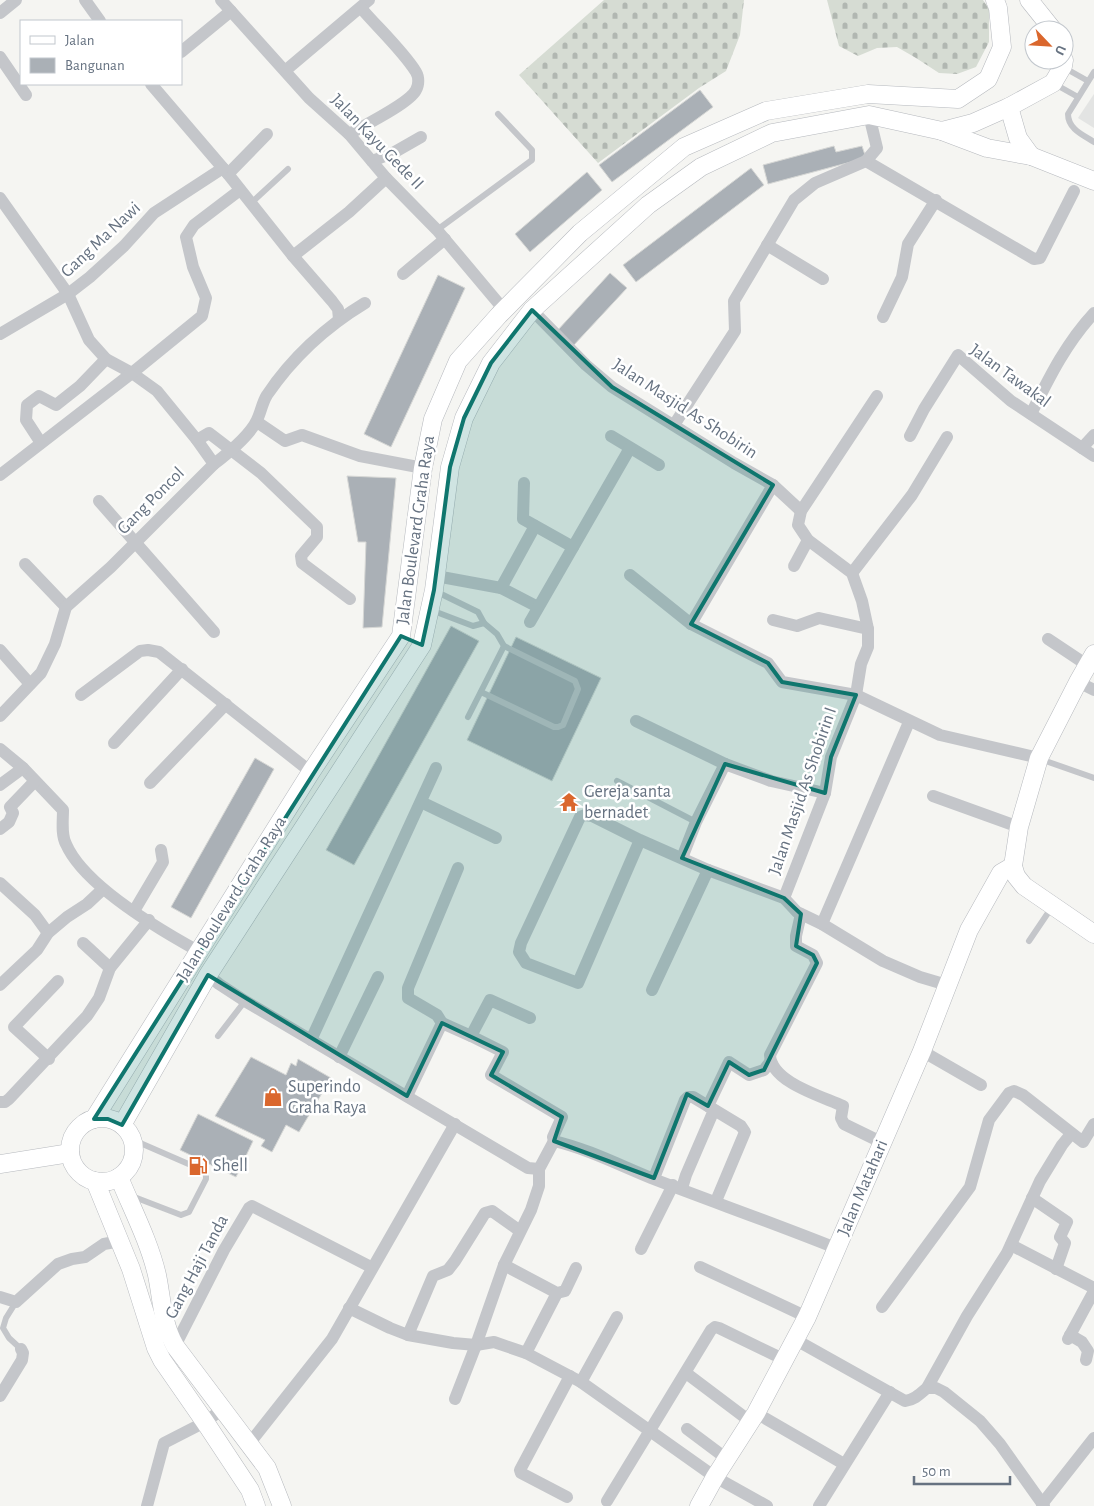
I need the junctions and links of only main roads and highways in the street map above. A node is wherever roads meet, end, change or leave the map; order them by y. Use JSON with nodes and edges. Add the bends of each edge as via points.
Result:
{"nodes":[{"id":1,"x":994,"y":0,"type":"edge"},
{"id":2,"x":1028,"y":0,"type":"edge"},
{"id":3,"x":1045,"y":20,"type":"edge"},
{"id":4,"x":1059,"y":70,"type":"edge"},
{"id":5,"x":862,"y":94,"type":"junction"},
{"id":6,"x":1009,"y":107,"type":"junction"},
{"id":7,"x":863,"y":116,"type":"junction"},
{"id":8,"x":942,"y":131,"type":"junction"},
{"id":9,"x":1031,"y":156,"type":"junction"},
{"id":10,"x":1094,"y":181,"type":"edge"},
{"id":11,"x":401,"y":636,"type":"junction"},
{"id":12,"x":422,"y":645,"type":"junction"},
{"id":13,"x":1090,"y":659,"type":"edge"},
{"id":14,"x":1013,"y":866,"type":"junction"},
{"id":15,"x":1094,"y":934,"type":"edge"},
{"id":16,"x":94,"y":1119,"type":"junction"},
{"id":17,"x":126,"y":1132,"type":"junction"},
{"id":18,"x":70,"y":1153,"type":"junction"},
{"id":19,"x":0,"y":1164,"type":"edge"},
{"id":20,"x":119,"y":1177,"type":"junction"},
{"id":21,"x":95,"y":1181,"type":"junction"},
{"id":22,"x":160,"y":1298,"type":"junction"},
{"id":23,"x":143,"y":1304,"type":"junction"},
{"id":24,"x":256,"y":1506,"type":"edge"},
{"id":25,"x":282,"y":1506,"type":"edge"},
{"id":26,"x":699,"y":1506,"type":"edge"}],
"edges":[{"from":1,"to":5,"type":"main road","name":"Jalan Boulevard Graha Raya","via":[[998,8],[1002,47],[988,80],[958,99]]},
{"from":2,"to":3,"type":"main road"},
{"from":4,"to":6,"type":"main road","name":"Jalan Boulevard Graha Raya","via":[[1053,83]]},
{"from":5,"to":7,"type":"main road"},
{"from":5,"to":11,"type":"main road","name":"Jalan Boulevard Graha Raya","via":[[766,111],[684,147],[580,233],[458,361],[433,418],[423,468]]},
{"from":6,"to":8,"type":"main road","name":"Jalan Boulevard Graha Raya","via":[[973,123]]},
{"from":6,"to":9,"type":"main road","via":[[1018,138]]},
{"from":7,"to":8,"type":"main road","name":"Jalan Boulevard Graha Raya"},
{"from":7,"to":12,"type":"main road","name":"Jalan Boulevard Graha Raya","via":[[772,133],[701,167],[648,205],[532,310],[491,363],[464,418],[450,467],[435,583]]},
{"from":8,"to":9,"type":"main road","via":[[987,148]]},
{"from":9,"to":10,"type":"main road"},
{"from":11,"to":12,"type":"main road"},
{"from":11,"to":16,"type":"main road","name":"Jalan Boulevard Graha Raya","via":[[311,772]]},
{"from":12,"to":17,"type":"main road","name":"Jalan Boulevard Graha Raya","via":[[208,975]]},
{"from":13,"to":14,"type":"main road","via":[[1039,758],[1019,827]]},
{"from":14,"to":15,"type":"main road","via":[[1024,886]]},
{"from":14,"to":26,"type":"main road","name":"Jalan Matahari","via":[[1001,873],[969,930],[922,1051],[808,1317]]},
{"from":16,"to":17,"type":"main road","via":[[108,1119]]},
{"from":16,"to":18,"type":"main road","via":[[74,1136]]},
{"from":17,"to":20,"type":"main road","via":[[133,1156]]},
{"from":18,"to":19,"type":"main road"},
{"from":18,"to":21,"type":"main road","via":[[78,1171]]},
{"from":20,"to":21,"type":"main road"},
{"from":20,"to":22,"type":"main road","via":[[151,1254]]},
{"from":21,"to":23,"type":"main road"},
{"from":22,"to":23,"type":"main road"},
{"from":22,"to":25,"type":"main road","via":[[174,1346],[267,1468]]},
{"from":23,"to":24,"type":"main road","via":[[162,1360],[250,1490]]}]}
